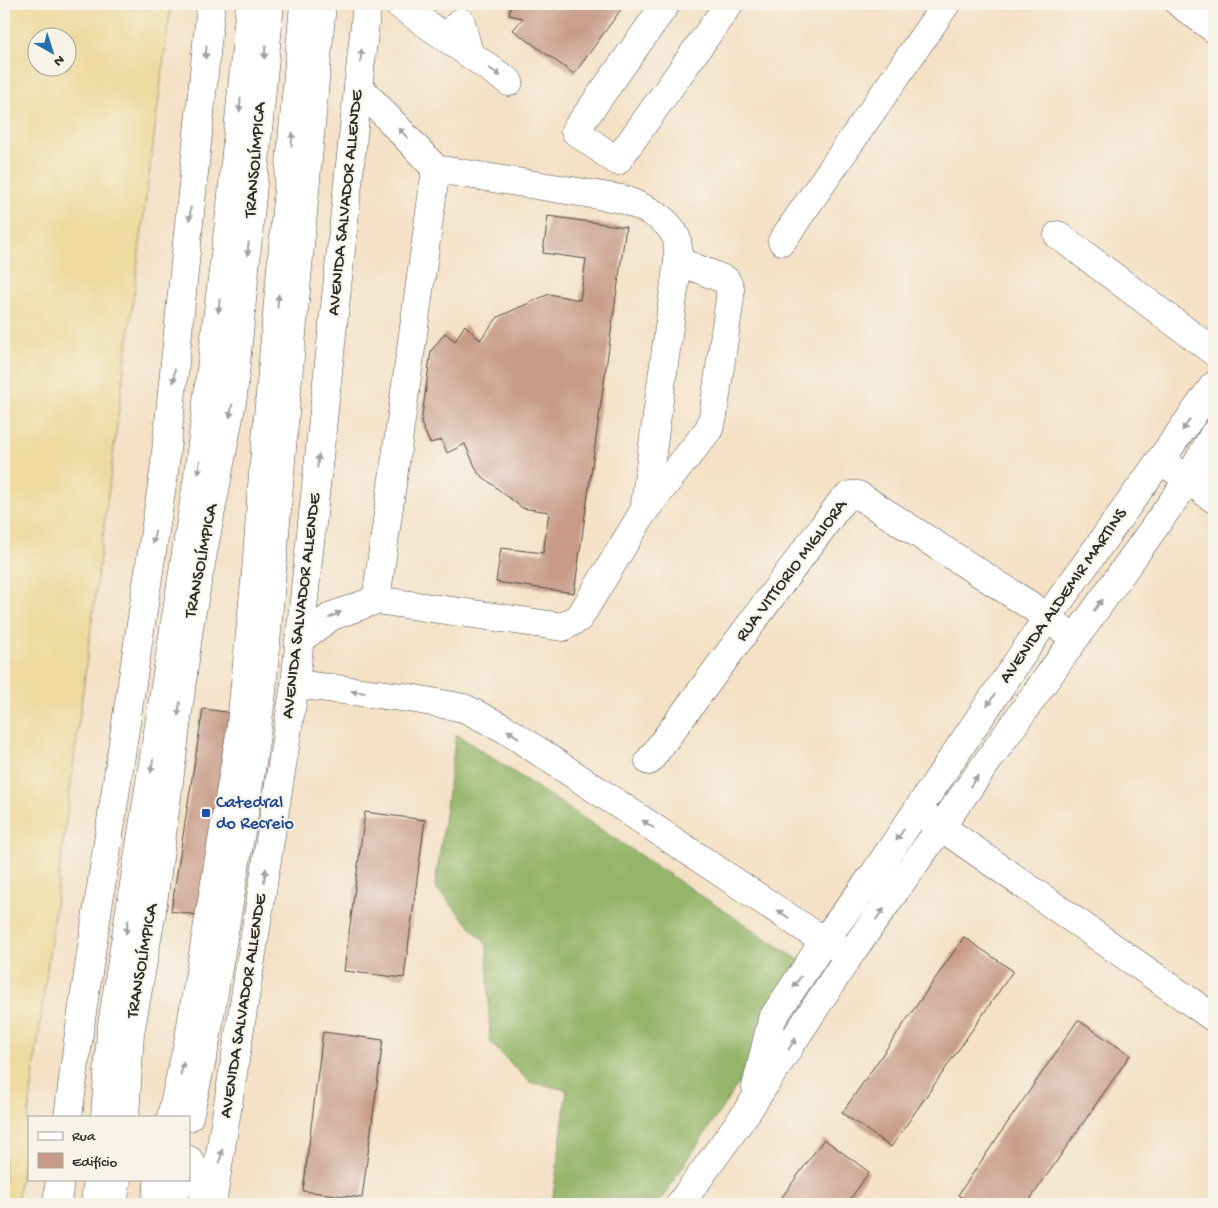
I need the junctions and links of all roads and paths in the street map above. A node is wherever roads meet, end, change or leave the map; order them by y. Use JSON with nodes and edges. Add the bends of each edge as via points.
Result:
{"nodes":[{"id":1,"x":211,"y":4,"type":"edge"},
{"id":2,"x":250,"y":4,"type":"edge"},
{"id":3,"x":270,"y":4,"type":"edge"},
{"id":4,"x":304,"y":4,"type":"edge"},
{"id":5,"x":322,"y":4,"type":"edge"},
{"id":6,"x":367,"y":4,"type":"edge"},
{"id":7,"x":398,"y":4,"type":"edge"},
{"id":8,"x":410,"y":4,"type":"edge"},
{"id":9,"x":421,"y":4,"type":"edge"},
{"id":10,"x":666,"y":4,"type":"edge"},
{"id":11,"x":729,"y":4,"type":"edge"},
{"id":12,"x":946,"y":4,"type":"edge"},
{"id":13,"x":1180,"y":4,"type":"edge"},
{"id":14,"x":457,"y":21,"type":"edge"},
{"id":15,"x":1214,"y":29,"type":"edge"},
{"id":16,"x":509,"y":82,"type":"dead end"},
{"id":17,"x":358,"y":86,"type":"junction"},
{"id":18,"x":436,"y":169,"type":"junction"},
{"id":19,"x":1058,"y":235,"type":"dead end"},
{"id":20,"x":782,"y":241,"type":"dead end"},
{"id":21,"x":678,"y":261,"type":"junction"},
{"id":22,"x":1214,"y":352,"type":"edge"},
{"id":23,"x":1214,"y":385,"type":"edge"},
{"id":24,"x":1214,"y":434,"type":"edge"},
{"id":25,"x":1161,"y":460,"type":"junction"},
{"id":26,"x":1188,"y":480,"type":"junction"},
{"id":27,"x":1214,"y":499,"type":"edge"},
{"id":28,"x":644,"y":511,"type":"junction"},
{"id":29,"x":376,"y":600,"type":"junction"},
{"id":30,"x":1047,"y":618,"type":"junction"},
{"id":31,"x":1074,"y":638,"type":"junction"},
{"id":32,"x":299,"y":640,"type":"junction"},
{"id":33,"x":294,"y":684,"type":"junction"},
{"id":34,"x":649,"y":761,"type":"dead end"},
{"id":35,"x":917,"y":810,"type":"junction"},
{"id":36,"x":942,"y":827,"type":"junction"},
{"id":37,"x":824,"y":941,"type":"junction"},
{"id":38,"x":851,"y":953,"type":"junction"},
{"id":39,"x":1214,"y":1018,"type":"edge"},
{"id":40,"x":746,"y":1113,"type":"junction"},
{"id":41,"x":68,"y":1116,"type":"edge"},
{"id":42,"x":106,"y":1116,"type":"edge"},
{"id":43,"x":125,"y":1116,"type":"edge"},
{"id":44,"x":171,"y":1116,"type":"edge"},
{"id":45,"x":189,"y":1116,"type":"edge"},
{"id":46,"x":190,"y":1162,"type":"edge"},
{"id":47,"x":60,"y":1180,"type":"edge"},
{"id":48,"x":98,"y":1180,"type":"edge"},
{"id":49,"x":117,"y":1180,"type":"edge"},
{"id":50,"x":159,"y":1180,"type":"edge"},
{"id":51,"x":176,"y":1180,"type":"edge"},
{"id":52,"x":57,"y":1204,"type":"edge"},
{"id":53,"x":95,"y":1204,"type":"edge"},
{"id":54,"x":114,"y":1204,"type":"edge"},
{"id":55,"x":155,"y":1204,"type":"edge"},
{"id":56,"x":172,"y":1204,"type":"edge"},
{"id":57,"x":206,"y":1204,"type":"edge"},
{"id":58,"x":212,"y":1204,"type":"edge"},
{"id":59,"x":680,"y":1204,"type":"edge"}],
"edges":[{"from":1,"to":41,"type":"main road","one_way":true,"via":[[164,472]]},
{"from":2,"to":42,"type":"main road","one_way":true,"via":[[231,205],[198,476],[111,1031]]},
{"from":3,"to":43,"type":"main road","name":"TRANSOLÍMPICA","one_way":true,"via":[[233,396],[190,621],[152,911],[130,1034]]},
{"from":44,"to":4,"type":"main road","name":"TRANSOLÍMPICA","one_way":true,"via":[[188,1043],[240,734]]},
{"from":5,"to":45,"type":"main road","name":"AVENIDA SALVADOR ALLENDE","via":[[262,692],[206,1046]]},
{"from":17,"to":6,"type":"main road","name":"AVENIDA SALVADOR ALLENDE","one_way":true},
{"from":7,"to":14,"type":"main road"},
{"from":8,"to":9,"type":"main road","via":[[418,13]]},
{"from":10,"to":11,"type":"main road","via":[[575,130],[617,160]]},
{"from":12,"to":20,"type":"main road"},
{"from":13,"to":15,"type":"main road"},
{"from":14,"to":16,"type":"main road","one_way":true,"via":[[469,54]]},
{"from":18,"to":17,"type":"main road","one_way":true},
{"from":32,"to":17,"type":"main road","name":"AVENIDA SALVADOR ALLENDE","one_way":true},
{"from":18,"to":21,"type":"main road","via":[[622,199],[646,208],[668,225],[677,238]]},
{"from":18,"to":29,"type":"main road"},
{"from":19,"to":22,"type":"main road"},
{"from":21,"to":28,"type":"main road"},
{"from":21,"to":28,"type":"main road","via":[[720,276],[730,288],[722,357],[709,429]]},
{"from":23,"to":25,"type":"main road","name":"AVENIDA ALDEMIR MARTINS","one_way":true},
{"from":24,"to":26,"type":"main road","name":"AVENIDA ALDEMIR MARTINS"},
{"from":25,"to":26,"type":"main road"},
{"from":25,"to":30,"type":"main road","name":"AVENIDA ALDEMIR MARTINS"},
{"from":26,"to":27,"type":"main road"},
{"from":31,"to":26,"type":"main road","name":"AVENIDA ALDEMIR MARTINS","one_way":true},
{"from":28,"to":29,"type":"main road","via":[[579,618],[563,627]]},
{"from":32,"to":29,"type":"main road","one_way":true,"via":[[332,616]]},
{"from":30,"to":31,"type":"main road"},
{"from":30,"to":34,"type":"main road","name":"RUA VITTORIO MIGLIORA","via":[[858,495],[850,495],[842,501]]},
{"from":30,"to":35,"type":"main road","name":"AVENIDA ALDEMIR MARTINS","one_way":true},
{"from":36,"to":31,"type":"main road","name":"AVENIDA ALDEMIR MARTINS","one_way":true},
{"from":32,"to":33,"type":"main road","name":"AVENIDA SALVADOR ALLENDE"},
{"from":37,"to":33,"type":"main road","one_way":true,"via":[[505,729],[464,708]]},
{"from":58,"to":33,"type":"main road","name":"AVENIDA SALVADOR ALLENDE","one_way":true},
{"from":35,"to":36,"type":"main road"},
{"from":35,"to":37,"type":"main road","name":"AVENIDA ALDEMIR MARTINS","one_way":true},
{"from":38,"to":36,"type":"main road","name":"AVENIDA ALDEMIR MARTINS","one_way":true},
{"from":36,"to":39,"type":"main road"},
{"from":37,"to":38,"type":"main road"},
{"from":37,"to":40,"type":"main road","name":"AVENIDA ALDEMIR MARTINS","one_way":true,"via":[[772,1019],[756,1088]]},
{"from":40,"to":38,"type":"main road","name":"AVENIDA ALDEMIR MARTINS","one_way":true},
{"from":40,"to":59,"type":"main road"},
{"from":46,"to":57,"type":"main road"},
{"from":47,"to":52,"type":"main road"},
{"from":48,"to":53,"type":"main road"},
{"from":49,"to":54,"type":"main road"},
{"from":50,"to":55,"type":"main road"},
{"from":51,"to":56,"type":"main road"}]}
